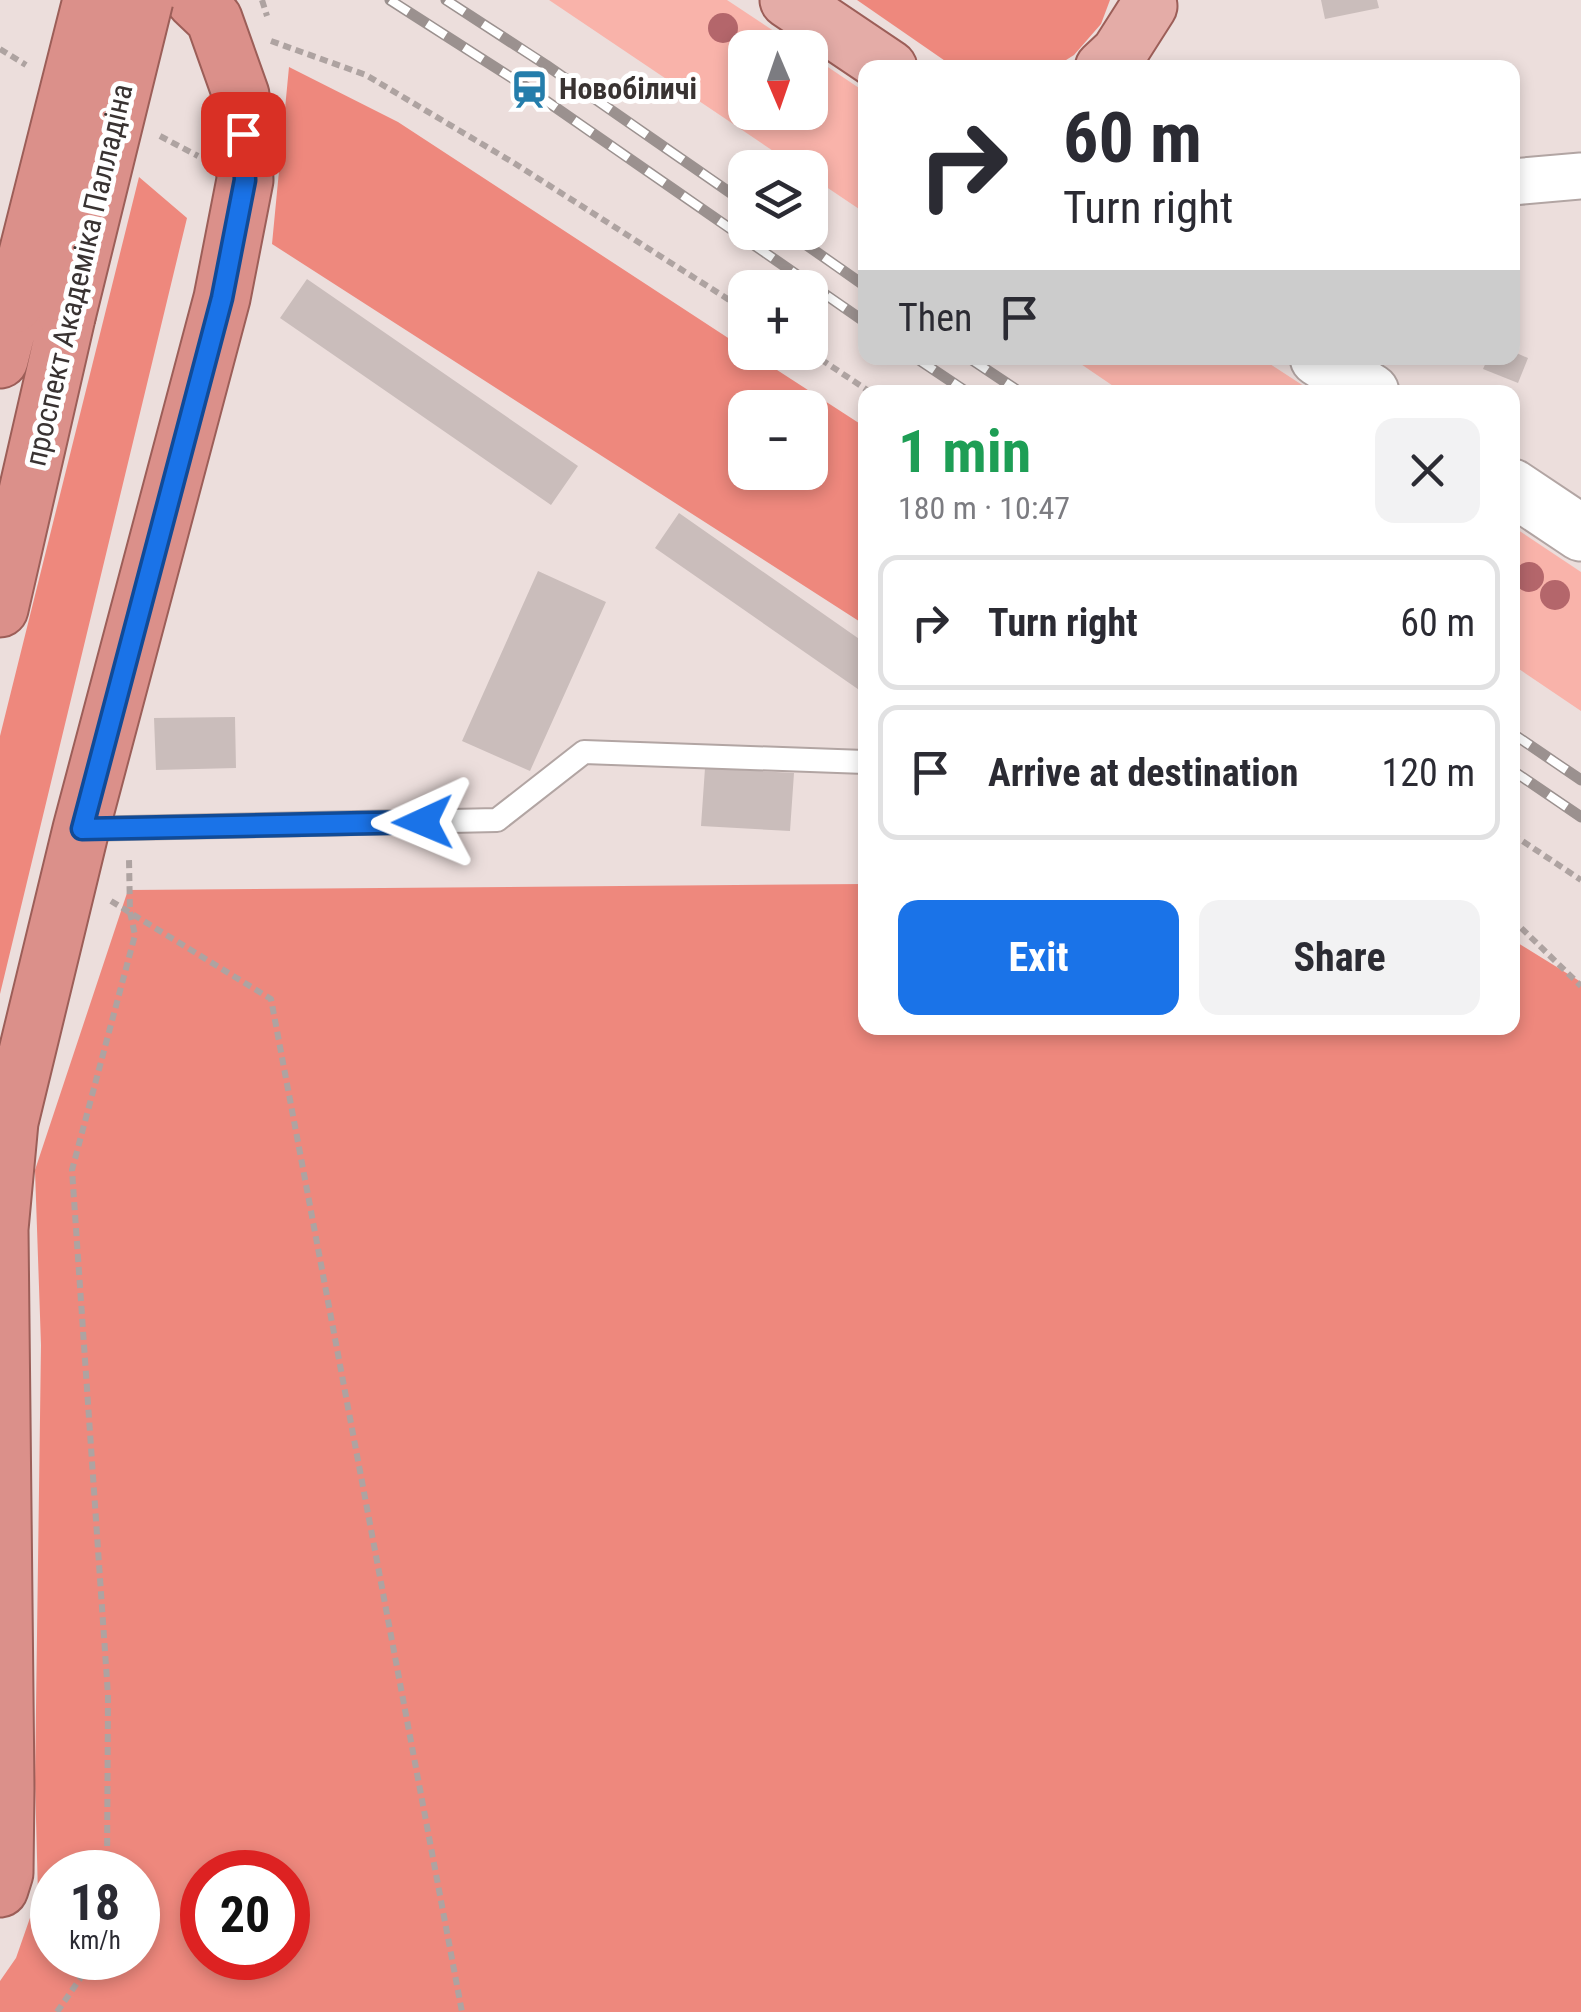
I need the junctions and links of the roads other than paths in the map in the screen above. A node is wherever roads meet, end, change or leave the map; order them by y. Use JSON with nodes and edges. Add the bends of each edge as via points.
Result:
{"nodes":[{"id":1,"x":91,"y":0,"type":"edge"},
{"id":2,"x":145,"y":0,"type":"edge"},
{"id":3,"x":788,"y":0,"type":"edge"},
{"id":4,"x":1148,"y":3,"type":"edge"},
{"id":5,"x":204,"y":10,"type":"edge"},
{"id":6,"x":877,"y":60,"type":"edge"},
{"id":7,"x":1112,"y":60,"type":"edge"},
{"id":8,"x":1153,"y":60,"type":"edge"},
{"id":9,"x":1581,"y":176,"type":"edge"},
{"id":10,"x":1520,"y":181,"type":"edge"},
{"id":11,"x":0,"y":360,"type":"edge"},
{"id":12,"x":1329,"y":365,"type":"edge"},
{"id":13,"x":1360,"y":385,"type":"edge"},
{"id":14,"x":1520,"y":492,"type":"edge"},
{"id":15,"x":1581,"y":533,"type":"edge"},
{"id":16,"x":0,"y":608,"type":"edge"},
{"id":17,"x":858,"y":762,"type":"edge"},
{"id":18,"x":76,"y":852,"type":"junction"},
{"id":19,"x":0,"y":1889,"type":"edge"}],
"edges":[{"from":1,"to":11,"type":"highway","name":"проспект Академіка Палладіна","bridge":true},
{"from":2,"to":16,"type":"highway","name":"проспект Академіка Палладіна","bridge":true},
{"from":3,"to":6,"type":"main road"},
{"from":4,"to":7,"type":"main road"},
{"from":4,"to":8,"type":"main road"},
{"from":5,"to":18,"type":"highway","via":[[241,96],[245,180],[222,298]]},
{"from":9,"to":10,"type":"street"},
{"from":12,"to":13,"type":"street"},
{"from":14,"to":15,"type":"street"},
{"from":17,"to":18,"type":"lane","via":[[584,752],[497,820]]},
{"from":18,"to":19,"type":"highway","via":[[10,1122],[0,1229],[6,1788]]}]}
